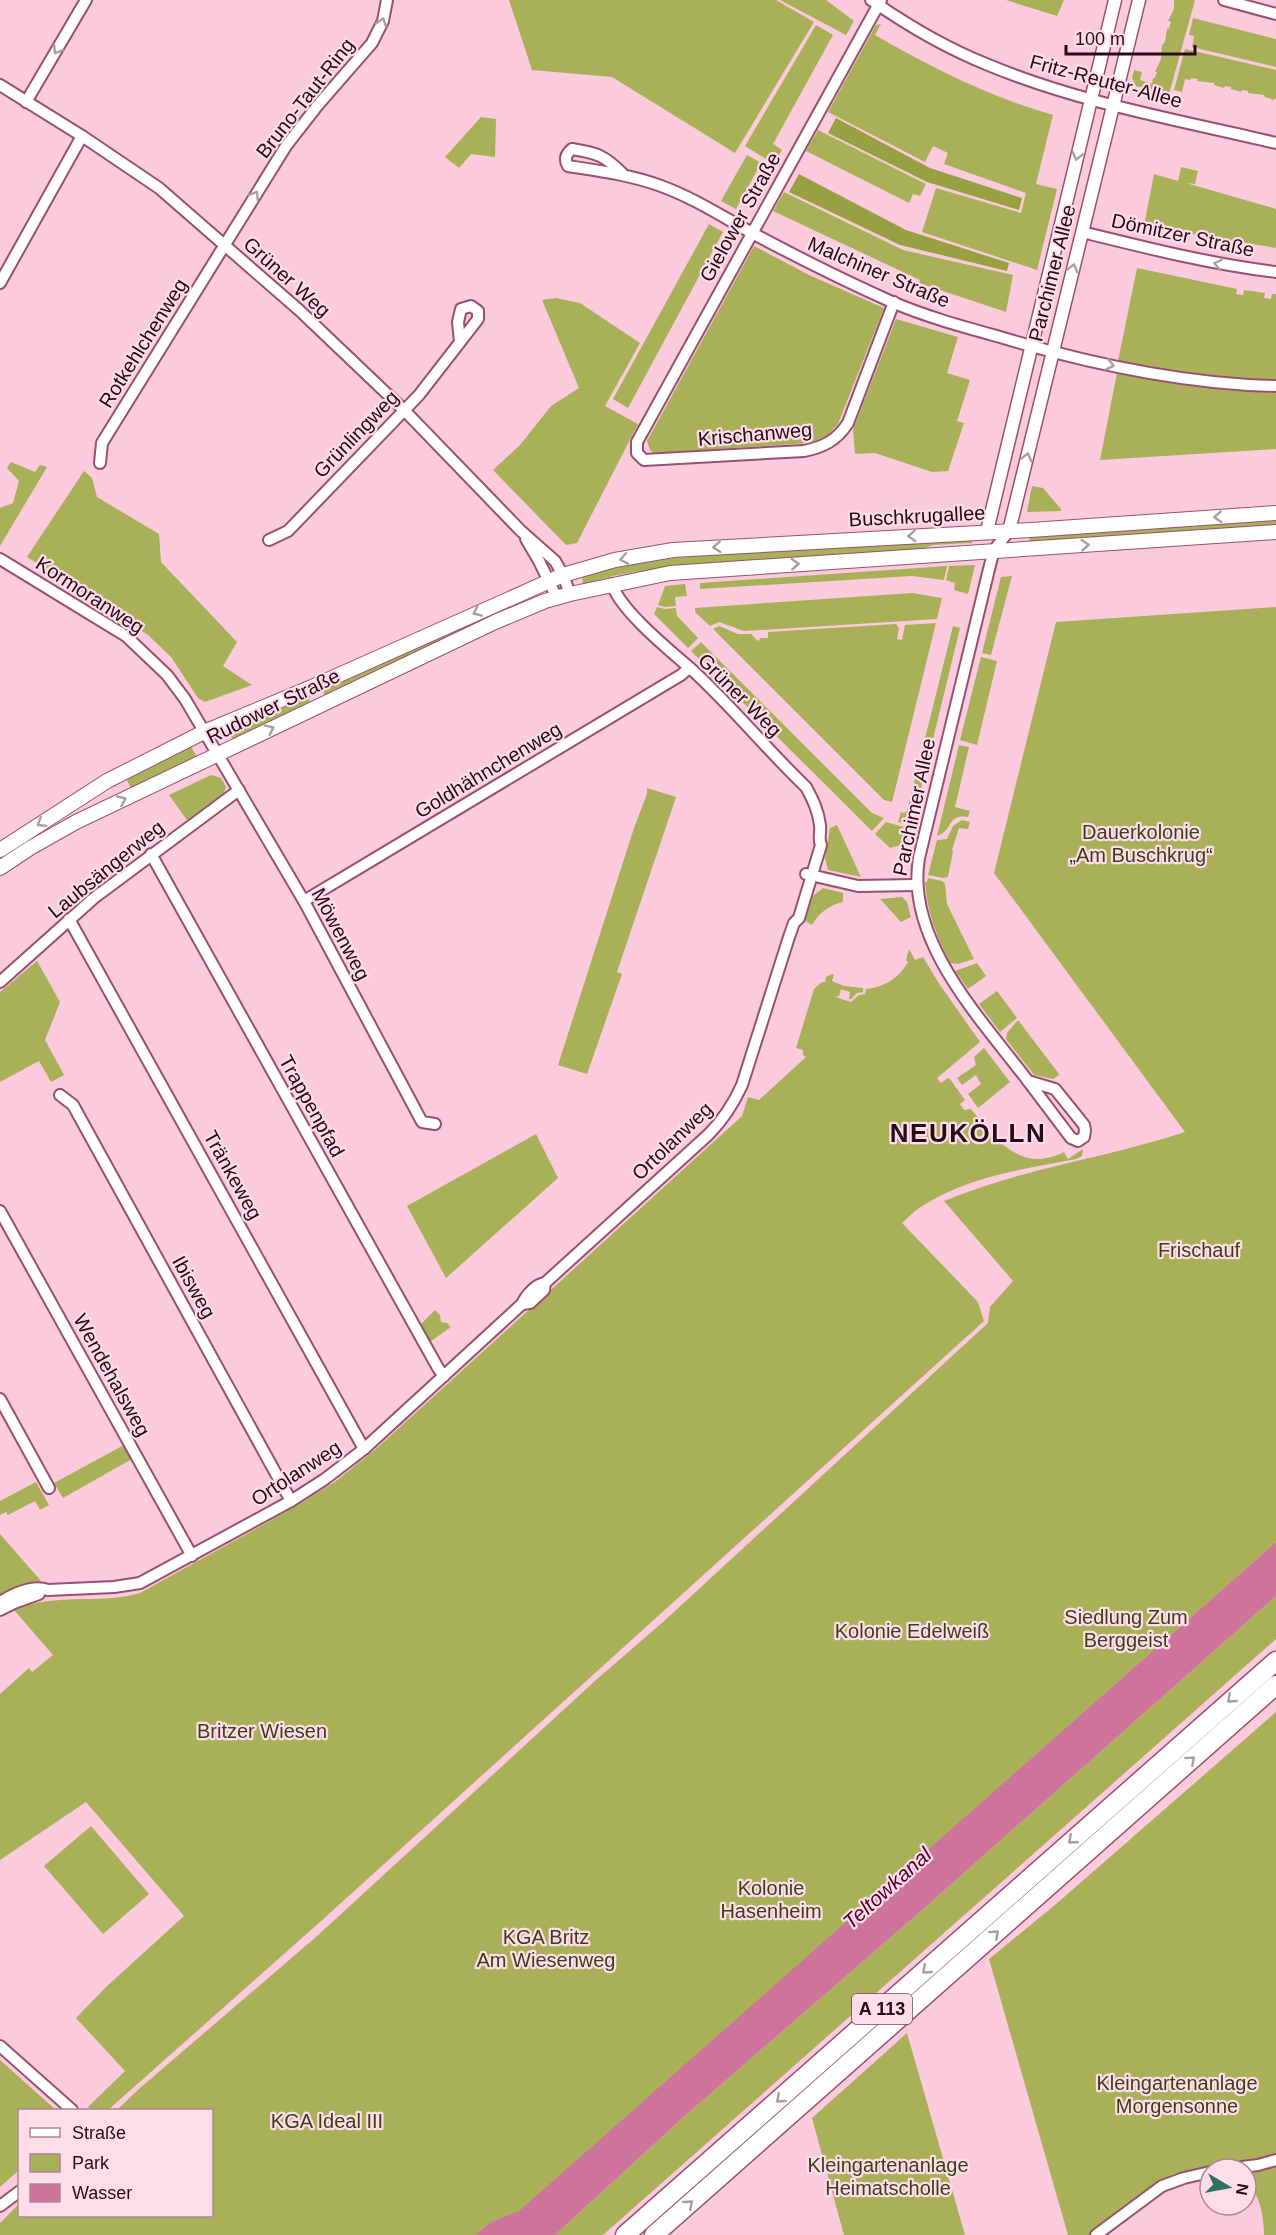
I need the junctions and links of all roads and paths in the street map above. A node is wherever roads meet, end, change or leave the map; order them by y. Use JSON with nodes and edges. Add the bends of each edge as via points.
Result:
{"nodes":[{"id":1,"x":86,"y":0,"type":"edge"},
{"id":2,"x":387,"y":0,"type":"edge"},
{"id":3,"x":1115,"y":0,"type":"edge"},
{"id":4,"x":1139,"y":0,"type":"edge"},
{"id":5,"x":1224,"y":0,"type":"edge"},
{"id":6,"x":877,"y":2,"type":"edge"},
{"id":7,"x":1276,"y":14,"type":"edge"},
{"id":8,"x":0,"y":85,"type":"edge"},
{"id":9,"x":1091,"y":100,"type":"junction"},
{"id":10,"x":26,"y":102,"type":"junction"},
{"id":11,"x":1113,"y":105,"type":"junction"},
{"id":12,"x":82,"y":136,"type":"junction"},
{"id":13,"x":1276,"y":142,"type":"edge"},
{"id":14,"x":623,"y":174,"type":"junction"},
{"id":15,"x":1082,"y":232,"type":"junction"},
{"id":16,"x":753,"y":233,"type":"junction"},
{"id":17,"x":225,"y":245,"type":"junction"},
{"id":18,"x":1276,"y":272,"type":"edge"},
{"id":19,"x":0,"y":283,"type":"edge"},
{"id":20,"x":894,"y":302,"type":"junction"},
{"id":21,"x":460,"y":342,"type":"dead end"},
{"id":22,"x":1031,"y":346,"type":"junction"},
{"id":23,"x":1053,"y":352,"type":"junction"},
{"id":24,"x":1276,"y":386,"type":"edge"},
{"id":25,"x":404,"y":410,"type":"junction"},
{"id":26,"x":637,"y":453,"type":"joint"},
{"id":27,"x":100,"y":463,"type":"dead end"},
{"id":28,"x":1276,"y":513,"type":"edge"},
{"id":29,"x":521,"y":531,"type":"junction"},
{"id":30,"x":987,"y":531,"type":"junction"},
{"id":31,"x":1009,"y":531,"type":"junction"},
{"id":32,"x":1276,"y":532,"type":"edge"},
{"id":33,"x":269,"y":540,"type":"dead end"},
{"id":34,"x":994,"y":550,"type":"junction"},
{"id":35,"x":0,"y":559,"type":"edge"},
{"id":36,"x":563,"y":574,"type":"junction"},
{"id":37,"x":549,"y":580,"type":"junction"},
{"id":38,"x":612,"y":584,"type":"junction"},
{"id":39,"x":563,"y":596,"type":"junction"},
{"id":40,"x":690,"y":668,"type":"junction"},
{"id":41,"x":204,"y":732,"type":"junction"},
{"id":42,"x":218,"y":755,"type":"junction"},
{"id":43,"x":239,"y":790,"type":"junction"},
{"id":44,"x":819,"y":842,"type":"joint"},
{"id":45,"x":0,"y":850,"type":"edge"},
{"id":46,"x":151,"y":854,"type":"junction"},
{"id":47,"x":0,"y":868,"type":"edge"},
{"id":48,"x":809,"y":874,"type":"junction"},
{"id":49,"x":916,"y":885,"type":"junction"},
{"id":50,"x":304,"y":901,"type":"junction"},
{"id":51,"x":69,"y":919,"type":"junction"},
{"id":52,"x":0,"y":982,"type":"edge"},
{"id":53,"x":1028,"y":1081,"type":"junction"},
{"id":54,"x":60,"y":1095,"type":"dead end"},
{"id":55,"x":435,"y":1124,"type":"dead end"},
{"id":56,"x":0,"y":1211,"type":"edge"},
{"id":57,"x":444,"y":1376,"type":"junction"},
{"id":58,"x":0,"y":1399,"type":"edge"},
{"id":59,"x":364,"y":1449,"type":"junction"},
{"id":60,"x":49,"y":1488,"type":"dead end"},
{"id":61,"x":291,"y":1501,"type":"junction"},
{"id":62,"x":192,"y":1556,"type":"junction"},
{"id":63,"x":48,"y":1590,"type":"junction"},
{"id":64,"x":0,"y":1602,"type":"edge"},
{"id":65,"x":0,"y":1610,"type":"edge"},
{"id":66,"x":1276,"y":1661,"type":"edge"},
{"id":67,"x":1276,"y":1686,"type":"edge"},
{"id":68,"x":0,"y":2046,"type":"edge"},
{"id":69,"x":71,"y":2109,"type":"edge"},
{"id":70,"x":1276,"y":2160,"type":"edge"},
{"id":71,"x":1258,"y":2165,"type":"edge"},
{"id":72,"x":1198,"y":2175,"type":"edge"},
{"id":73,"x":18,"y":2192,"type":"edge"},
{"id":74,"x":0,"y":2206,"type":"edge"},
{"id":75,"x":625,"y":2235,"type":"edge"},
{"id":76,"x":654,"y":2235,"type":"edge"},
{"id":77,"x":1096,"y":2235,"type":"edge"}],
"edges":[{"from":1,"to":10,"type":"street","one_way":true},
{"from":17,"to":2,"type":"street","name":"Bruno-Taut-Ring","one_way":true,"via":[[293,137],[372,43],[383,21]]},
{"from":3,"to":9,"type":"street","name":"Parchimer Allee"},
{"from":4,"to":11,"type":"street","name":"Parchimer Allee"},
{"from":5,"to":7,"type":"street"},
{"from":6,"to":9,"type":"street","name":"Fritz-Reuter-Allee","via":[[930,37],[984,64]]},
{"from":6,"to":16,"type":"street","name":"Gielower Straße"},
{"from":8,"to":10,"type":"street","name":"Grüner Weg"},
{"from":9,"to":11,"type":"street","name":"Fritz-Reuter-Allee"},
{"from":9,"to":22,"type":"street","name":"Parchimer Allee","one_way":true},
{"from":10,"to":12,"type":"street","name":"Grüner Weg"},
{"from":11,"to":13,"type":"street","name":"Fritz-Reuter-Allee"},
{"from":11,"to":15,"type":"street","name":"Parchimer Allee"},
{"from":12,"to":17,"type":"street","name":"Grüner Weg","via":[[159,188]]},
{"from":12,"to":19,"type":"street"},
{"from":14,"to":14,"type":"street","name":"Malchiner Straße","via":[[568,166],[566,157],[572,149],[598,154]]},
{"from":14,"to":16,"type":"street","name":"Malchiner Straße","via":[[694,200]]},
{"from":18,"to":15,"type":"street","name":"Dömitzer Straße","one_way":true,"via":[[1161,252]]},
{"from":23,"to":15,"type":"street","name":"Parchimer Allee","one_way":true},
{"from":16,"to":20,"type":"street","name":"Malchiner Straße"},
{"from":16,"to":26,"type":"street","name":"Gielower Straße","via":[[637,442]]},
{"from":17,"to":25,"type":"street","name":"Grüner Weg"},
{"from":17,"to":27,"type":"street","name":"Rotkehlchenweg","via":[[102,443]]},
{"from":20,"to":22,"type":"street","name":"Malchiner Straße"},
{"from":20,"to":26,"type":"street","name":"Krischanweg","via":[[848,423],[821,447],[644,460]]},
{"from":21,"to":25,"type":"street","name":"Grünlingweg"},
{"from":22,"to":23,"type":"street","name":"Malchiner Straße"},
{"from":22,"to":30,"type":"street","name":"Parchimer Allee"},
{"from":23,"to":24,"type":"street","name":"Malchiner Straße","one_way":true,"via":[[1180,379]]},
{"from":31,"to":23,"type":"street","name":"Parchimer Allee","one_way":true},
{"from":25,"to":29,"type":"street","name":"Grüner Weg"},
{"from":25,"to":33,"type":"street","name":"Grünlingweg","via":[[288,531]]},
{"from":28,"to":31,"type":"main road","name":"Buschkrugallee","one_way":true},
{"from":29,"to":36,"type":"street","name":"Grüner Weg","via":[[555,561]]},
{"from":29,"to":37,"type":"street","name":"Grüner Weg"},
{"from":30,"to":31,"type":"main road","name":"Buschkrugallee"},
{"from":30,"to":34,"type":"street"},
{"from":30,"to":36,"type":"main road","name":"Buschkrugallee","one_way":true,"via":[[673,550]]},
{"from":31,"to":34,"type":"street","name":"Parchimer Allee"},
{"from":34,"to":32,"type":"main road","name":"Buschkrugallee","one_way":true},
{"from":38,"to":34,"type":"main road","name":"Buschkrugallee","one_way":true,"via":[[670,573]]},
{"from":34,"to":49,"type":"street","name":"Parchimer Allee","via":[[924,836]]},
{"from":35,"to":41,"type":"street","name":"Kormoranweg","via":[[144,651],[174,683]]},
{"from":36,"to":37,"type":"main road","name":"Rudower Straße"},
{"from":36,"to":39,"type":"street","name":"Grüner Weg"},
{"from":37,"to":39,"type":"street","name":"Grüner Weg"},
{"from":37,"to":41,"type":"main road","name":"Rudower Straße","one_way":true},
{"from":38,"to":39,"type":"main road","name":"Buschkrugallee"},
{"from":38,"to":40,"type":"street","name":"Grüner Weg","via":[[616,595]]},
{"from":42,"to":39,"type":"main road","name":"Rudower Straße","one_way":true,"via":[[495,622]]},
{"from":40,"to":44,"type":"street","name":"Grüner Weg","via":[[806,787],[817,807]]},
{"from":40,"to":50,"type":"street","name":"Goldhähnchenweg"},
{"from":41,"to":42,"type":"street","name":"Kormoranweg"},
{"from":41,"to":45,"type":"main road","name":"Rudower Straße","one_way":true,"via":[[107,781]]},
{"from":42,"to":43,"type":"street","name":"Möwenweg"},
{"from":47,"to":42,"type":"main road","name":"Rudower Straße","one_way":true,"via":[[76,822]]},
{"from":43,"to":46,"type":"street","name":"Laubsängerweg"},
{"from":43,"to":50,"type":"street","name":"Möwenweg"},
{"from":44,"to":48,"type":"street","name":"Ortolanweg","via":[[819,855]]},
{"from":46,"to":51,"type":"street","name":"Laubsängerweg"},
{"from":46,"to":57,"type":"street","name":"Trappenpfad"},
{"from":48,"to":49,"type":"street","via":[[858,886]]},
{"from":48,"to":57,"type":"street","name":"Ortolanweg","via":[[799,918],[794,923],[742,1085],[721,1122],[545,1283],[544,1290],[530,1303],[522,1304]]},
{"from":49,"to":53,"type":"street","name":"Parchimer Allee","via":[[923,919],[941,962]]},
{"from":50,"to":55,"type":"street","name":"Möwenweg","via":[[422,1122]]},
{"from":51,"to":52,"type":"street","name":"Laubsängerweg"},
{"from":51,"to":59,"type":"street","name":"Tränkeweg"},
{"from":53,"to":53,"type":"street","name":"Parchimer Allee","via":[[1071,1138],[1078,1141],[1084,1137],[1084,1125],[1055,1089]]},
{"from":54,"to":61,"type":"street","name":"Ibisweg","via":[[73,1105]]},
{"from":56,"to":62,"type":"street","name":"Wendehalsweg"},
{"from":57,"to":59,"type":"street","name":"Ortolanweg"},
{"from":58,"to":60,"type":"street"},
{"from":59,"to":61,"type":"street","name":"Ortolanweg"},
{"from":61,"to":62,"type":"street","name":"Ortolanweg"},
{"from":62,"to":63,"type":"street","name":"Ortolanweg","via":[[134,1584]]},
{"from":63,"to":64,"type":"street","name":"Ortolanweg","via":[[24,1591]]},
{"from":63,"to":65,"type":"street","name":"Ortolanweg"},
{"from":66,"to":75,"type":"highway","number":"A 113","one_way":true},
{"from":76,"to":67,"type":"highway","number":"A 113","one_way":true},
{"from":68,"to":69,"type":"street"},
{"from":70,"to":71,"type":"street"},
{"from":72,"to":77,"type":"street","via":[[1162,2186]]},
{"from":73,"to":74,"type":"street"}]}
